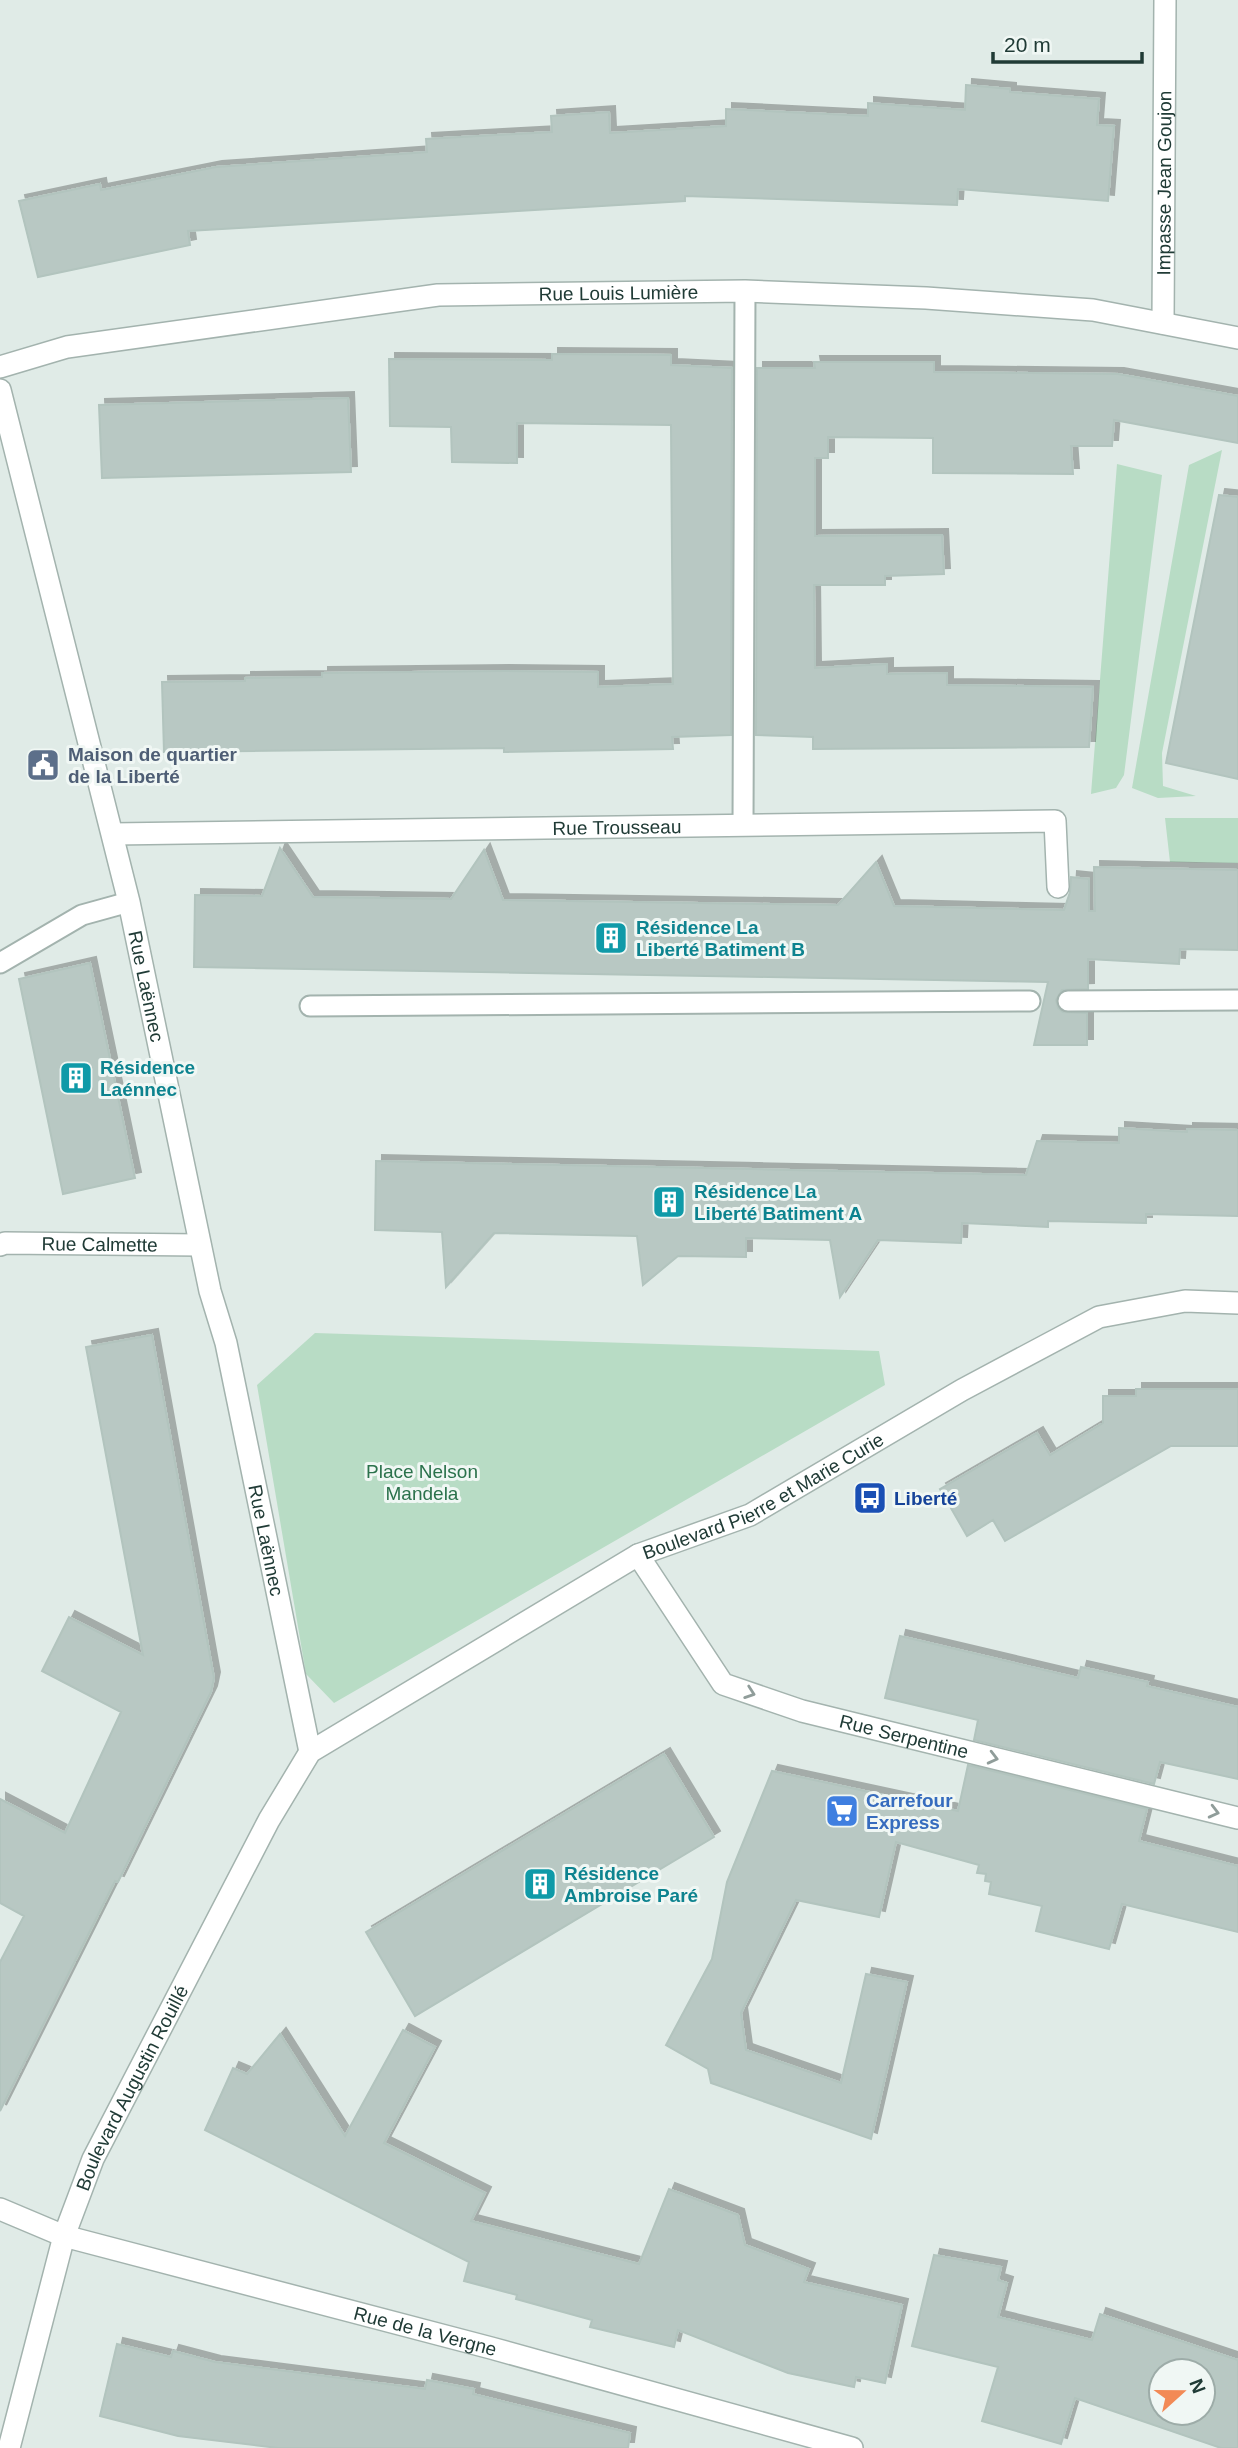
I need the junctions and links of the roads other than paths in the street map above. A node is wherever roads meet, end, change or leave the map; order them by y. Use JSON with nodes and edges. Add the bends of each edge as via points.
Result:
{"nodes":[{"id":1,"x":1165,"y":0,"type":"edge"},
{"id":2,"x":745,"y":290,"type":"junction"},
{"id":3,"x":1163,"y":323,"type":"junction"},
{"id":4,"x":1238,"y":338,"type":"edge"},
{"id":5,"x":0,"y":367,"type":"edge"},
{"id":6,"x":0,"y":390,"type":"edge"},
{"id":7,"x":743,"y":825,"type":"junction"},
{"id":8,"x":113,"y":834,"type":"junction"},
{"id":9,"x":1058,"y":887,"type":"dead end"},
{"id":10,"x":129,"y":902,"type":"junction"},
{"id":11,"x":0,"y":964,"type":"edge"},
{"id":12,"x":1238,"y":1000,"type":"edge"},
{"id":13,"x":1030,"y":1001,"type":"dead end"},
{"id":14,"x":1068,"y":1001,"type":"dead end"},
{"id":15,"x":310,"y":1006,"type":"dead end"},
{"id":16,"x":0,"y":1245,"type":"edge"},
{"id":17,"x":201,"y":1245,"type":"junction"},
{"id":18,"x":1238,"y":1303,"type":"edge"},
{"id":19,"x":638,"y":1555,"type":"junction"},
{"id":20,"x":310,"y":1752,"type":"junction"},
{"id":21,"x":1238,"y":1818,"type":"edge"},
{"id":22,"x":0,"y":2209,"type":"edge"},
{"id":23,"x":64,"y":2236,"type":"junction"},
{"id":24,"x":9,"y":2448,"type":"edge"},
{"id":25,"x":852,"y":2448,"type":"edge"}],
"edges":[{"from":1,"to":3,"type":"street","name":"Impasse Jean Goujon"},
{"from":2,"to":3,"type":"street","name":"Rue Louis Lumière","via":[[1093,310]]},
{"from":2,"to":5,"type":"street","name":"Rue Louis Lumière","via":[[438,295],[67,347]]},
{"from":2,"to":7,"type":"lane"},
{"from":3,"to":4,"type":"street","name":"Rue Louis Lumière"},
{"from":6,"to":8,"type":"street","name":"Rue Laënnec"},
{"from":7,"to":8,"type":"street","name":"Rue Trousseau"},
{"from":7,"to":9,"type":"street","name":"Rue Trousseau","via":[[1055,821]]},
{"from":8,"to":10,"type":"street","name":"Rue Laënnec"},
{"from":10,"to":11,"type":"lane","via":[[82,915]]},
{"from":10,"to":17,"type":"street","name":"Rue Laënnec"},
{"from":12,"to":14,"type":"lane"},
{"from":13,"to":15,"type":"lane"},
{"from":16,"to":17,"type":"street","name":"Rue Calmette"},
{"from":17,"to":20,"type":"street","name":"Rue Laënnec","via":[[226,1343]]},
{"from":18,"to":19,"type":"street","name":"Boulevard Pierre et Marie Curie","via":[[1185,1301],[1099,1317],[962,1390],[750,1515]]},
{"from":19,"to":20,"type":"street","name":"Boulevard Pierre et Marie Curie"},
{"from":19,"to":21,"type":"street","name":"Rue Serpentine","one_way":true,"via":[[723,1684],[802,1711]]},
{"from":20,"to":23,"type":"street","name":"Boulevard Augustin Rouillé","via":[[269,1820],[93,2159]]},
{"from":22,"to":23,"type":"street","name":"Rue de la Vergne"},
{"from":23,"to":24,"type":"street","name":"Boulevard Augustin Rouillé"},
{"from":23,"to":25,"type":"street","name":"Rue de la Vergne"}]}
